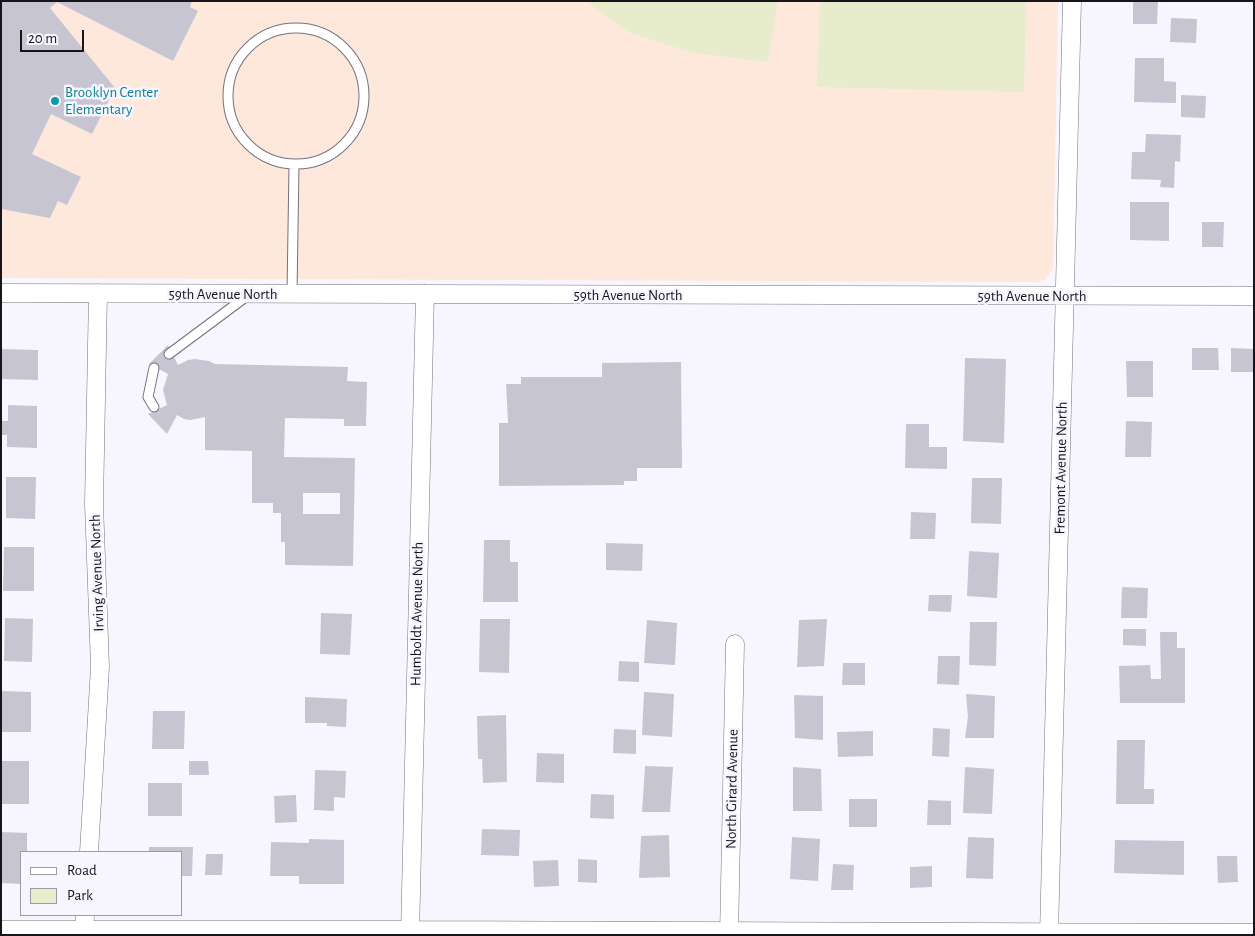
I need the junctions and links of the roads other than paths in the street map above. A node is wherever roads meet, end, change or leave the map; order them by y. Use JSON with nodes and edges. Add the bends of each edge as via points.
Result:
{"nodes":[{"id":1,"x":1072,"y":1,"type":"edge"},
{"id":2,"x":294,"y":165,"type":"junction"},
{"id":3,"x":1,"y":293,"type":"edge"},
{"id":4,"x":98,"y":293,"type":"junction"},
{"id":5,"x":248,"y":294,"type":"junction"},
{"id":6,"x":292,"y":294,"type":"junction"},
{"id":7,"x":425,"y":294,"type":"junction"},
{"id":8,"x":1065,"y":296,"type":"junction"},
{"id":9,"x":1254,"y":296,"type":"edge"},
{"id":10,"x":169,"y":354,"type":"dead end"},
{"id":11,"x":154,"y":368,"type":"dead end"},
{"id":12,"x":154,"y":407,"type":"dead end"},
{"id":13,"x":735,"y":644,"type":"dead end"},
{"id":14,"x":89,"y":851,"type":"edge"},
{"id":15,"x":85,"y":927,"type":"edge"},
{"id":16,"x":1,"y":930,"type":"edge"},
{"id":17,"x":410,"y":932,"type":"edge"},
{"id":18,"x":729,"y":933,"type":"edge"},
{"id":19,"x":1254,"y":933,"type":"edge"},
{"id":20,"x":1049,"y":934,"type":"edge"}],
"edges":[{"from":1,"to":8,"type":"street","name":"Fremont Avenue North"},
{"from":2,"to":2,"type":"lane","via":[[272,161],[253,150],[239,134],[230,114],[227,92],[232,71],[243,52],[273,32],[302,28],[325,34],[344,47],[358,66],[365,88],[364,112],[354,134],[338,151],[317,162]]},
{"from":2,"to":6,"type":"lane"},
{"from":3,"to":4,"type":"street","name":"59th Avenue North"},
{"from":4,"to":5,"type":"street","name":"59th Avenue North"},
{"from":4,"to":14,"type":"street","name":"Irving Avenue North","via":[[94,504],[100,667]]},
{"from":5,"to":6,"type":"street","name":"59th Avenue North"},
{"from":5,"to":10,"type":"lane"},
{"from":6,"to":7,"type":"street","name":"59th Avenue North"},
{"from":7,"to":8,"type":"street","name":"59th Avenue North"},
{"from":7,"to":17,"type":"street","name":"Humboldt Avenue North"},
{"from":8,"to":9,"type":"street","name":"59th Avenue North"},
{"from":8,"to":20,"type":"street","name":"Fremont Avenue North"},
{"from":11,"to":12,"type":"lane","via":[[148,398]]},
{"from":13,"to":18,"type":"street","name":"North Girard Avenue"},
{"from":15,"to":16,"type":"street"},
{"from":15,"to":17,"type":"street"},
{"from":17,"to":18,"type":"street"},
{"from":18,"to":20,"type":"street"},
{"from":19,"to":20,"type":"street"}]}
